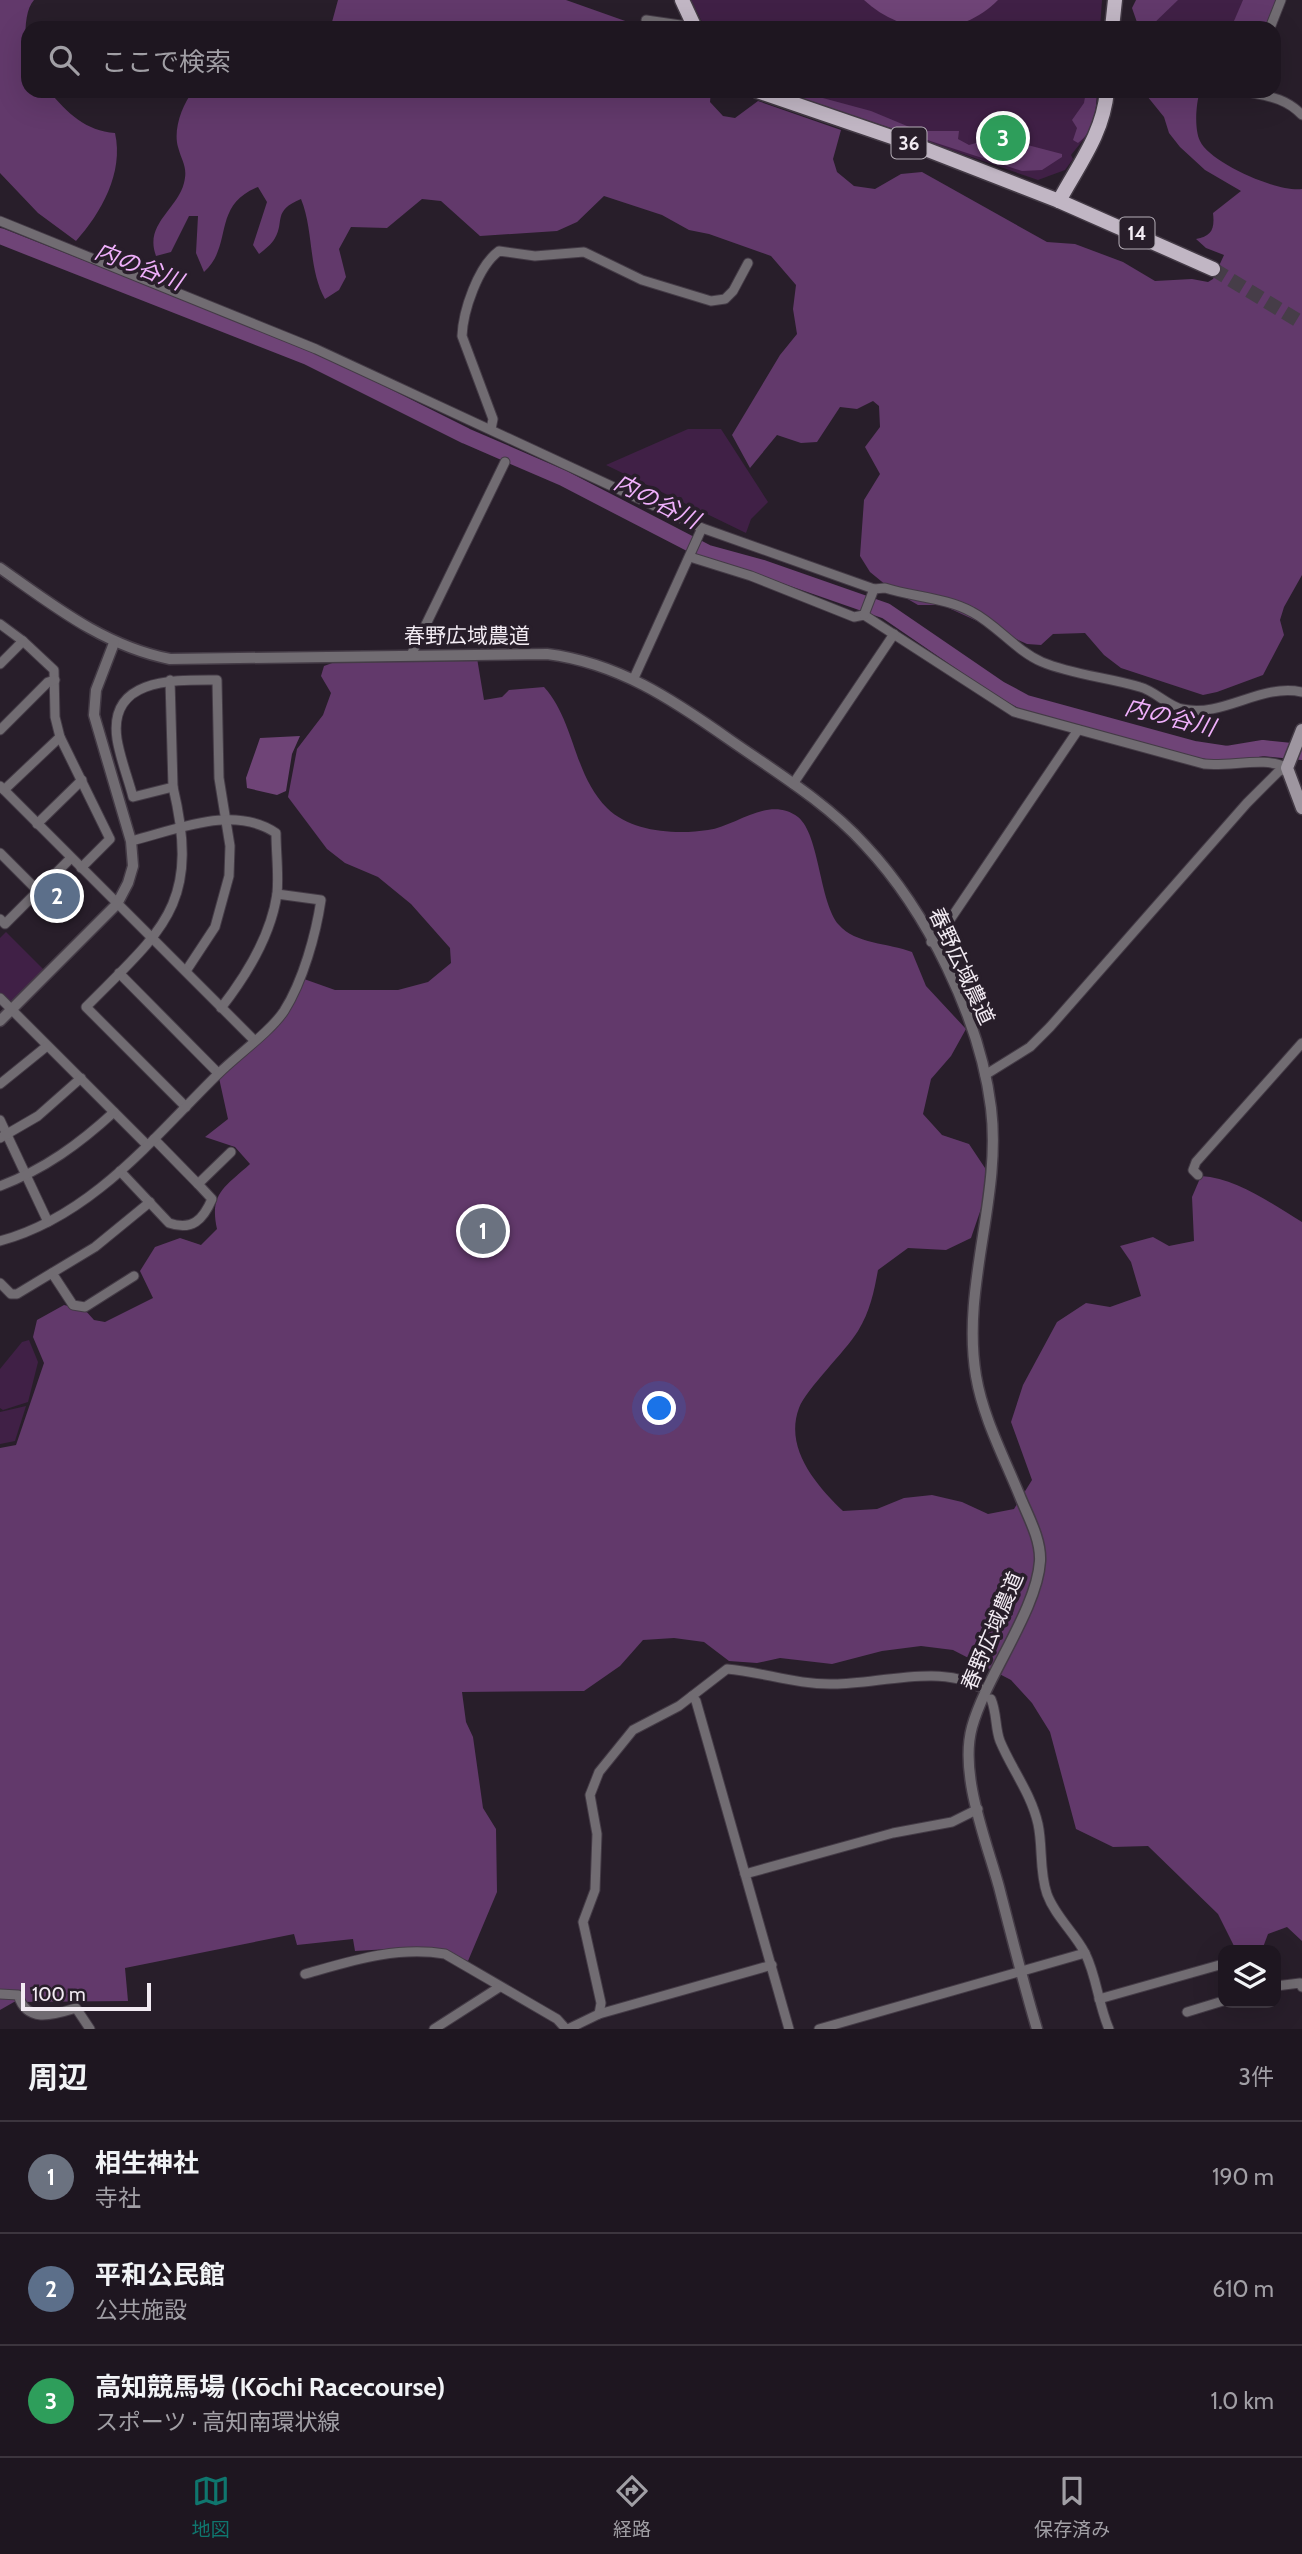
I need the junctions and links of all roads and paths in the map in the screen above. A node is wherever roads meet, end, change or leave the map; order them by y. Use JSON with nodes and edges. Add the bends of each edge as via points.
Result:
{"nodes":[{"id":1,"x":682,"y":0,"type":"edge"},
{"id":2,"x":1115,"y":0,"type":"edge"},
{"id":3,"x":1281,"y":0,"type":"edge"},
{"id":4,"x":646,"y":20,"type":"dead end"},
{"id":5,"x":653,"y":21,"type":"edge"},
{"id":6,"x":691,"y":21,"type":"edge"},
{"id":7,"x":1116,"y":21,"type":"edge"},
{"id":8,"x":1273,"y":21,"type":"edge"},
{"id":9,"x":777,"y":98,"type":"edge"},
{"id":10,"x":1106,"y":98,"type":"edge"},
{"id":11,"x":1279,"y":98,"type":"edge"},
{"id":12,"x":1302,"y":115,"type":"edge"},
{"id":13,"x":1059,"y":201,"type":"junction"},
{"id":14,"x":0,"y":221,"type":"edge"},
{"id":15,"x":748,"y":263,"type":"dead end"},
{"id":16,"x":1213,"y":269,"type":"tunnel mouth"},
{"id":17,"x":491,"y":429,"type":"junction"},
{"id":18,"x":505,"y":462,"type":"dead end"},
{"id":19,"x":701,"y":531,"type":"junction"},
{"id":20,"x":691,"y":555,"type":"junction"},
{"id":21,"x":0,"y":569,"type":"edge"},
{"id":22,"x":873,"y":592,"type":"junction"},
{"id":23,"x":865,"y":612,"type":"junction"},
{"id":24,"x":0,"y":624,"type":"edge"},
{"id":25,"x":894,"y":634,"type":"junction"},
{"id":26,"x":23,"y":641,"type":"junction"},
{"id":27,"x":114,"y":643,"type":"junction"},
{"id":28,"x":412,"y":653,"type":"junction"},
{"id":29,"x":0,"y":664,"type":"edge"},
{"id":30,"x":634,"y":678,"type":"junction"},
{"id":31,"x":55,"y":680,"type":"junction"},
{"id":32,"x":170,"y":680,"type":"junction"},
{"id":33,"x":1302,"y":692,"type":"edge"},
{"id":34,"x":0,"y":730,"type":"edge"},
{"id":35,"x":1078,"y":730,"type":"junction"},
{"id":36,"x":1299,"y":736,"type":"edge"},
{"id":37,"x":60,"y":737,"type":"junction"},
{"id":38,"x":1287,"y":764,"type":"junction"},
{"id":39,"x":82,"y":780,"type":"junction"},
{"id":40,"x":793,"y":784,"type":"junction"},
{"id":41,"x":2,"y":788,"type":"edge"},
{"id":42,"x":173,"y":788,"type":"junction"},
{"id":43,"x":1302,"y":808,"type":"edge"},
{"id":44,"x":226,"y":818,"type":"junction"},
{"id":45,"x":37,"y":824,"type":"junction"},
{"id":46,"x":180,"y":829,"type":"junction"},
{"id":47,"x":131,"y":841,"type":"junction"},
{"id":48,"x":0,"y":852,"type":"edge"},
{"id":49,"x":71,"y":858,"type":"junction"},
{"id":50,"x":81,"y":868,"type":"junction"},
{"id":51,"x":38,"y":891,"type":"junction"},
{"id":52,"x":277,"y":894,"type":"junction"},
{"id":53,"x":117,"y":904,"type":"junction"},
{"id":54,"x":0,"y":919,"type":"edge"},
{"id":55,"x":153,"y":940,"type":"junction"},
{"id":56,"x":931,"y":942,"type":"junction"},
{"id":57,"x":186,"y":971,"type":"junction"},
{"id":58,"x":119,"y":974,"type":"junction"},
{"id":59,"x":0,"y":998,"type":"edge"},
{"id":60,"x":221,"y":1007,"type":"junction"},
{"id":61,"x":11,"y":1009,"type":"junction"},
{"id":62,"x":0,"y":1021,"type":"edge"},
{"id":63,"x":254,"y":1040,"type":"junction"},
{"id":64,"x":1302,"y":1042,"type":"edge"},
{"id":65,"x":47,"y":1046,"type":"junction"},
{"id":66,"x":218,"y":1073,"type":"junction"},
{"id":67,"x":985,"y":1075,"type":"junction"},
{"id":68,"x":81,"y":1078,"type":"junction"},
{"id":69,"x":0,"y":1084,"type":"edge"},
{"id":70,"x":186,"y":1107,"type":"junction"},
{"id":71,"x":114,"y":1112,"type":"junction"},
{"id":72,"x":0,"y":1120,"type":"edge"},
{"id":73,"x":3,"y":1136,"type":"edge"},
{"id":74,"x":150,"y":1142,"type":"junction"},
{"id":75,"x":232,"y":1152,"type":"dead end"},
{"id":76,"x":120,"y":1171,"type":"junction"},
{"id":77,"x":1198,"y":1175,"type":"dead end"},
{"id":78,"x":26,"y":1176,"type":"junction"},
{"id":79,"x":198,"y":1184,"type":"junction"},
{"id":80,"x":0,"y":1186,"type":"edge"},
{"id":81,"x":150,"y":1202,"type":"junction"},
{"id":82,"x":48,"y":1222,"type":"junction"},
{"id":83,"x":0,"y":1241,"type":"edge"},
{"id":84,"x":52,"y":1273,"type":"junction"},
{"id":85,"x":134,"y":1276,"type":"dead end"},
{"id":86,"x":0,"y":1283,"type":"edge"},
{"id":87,"x":979,"y":1687,"type":"dead end"},
{"id":88,"x":692,"y":1696,"type":"junction"},
{"id":89,"x":991,"y":1699,"type":"dead end"},
{"id":90,"x":978,"y":1809,"type":"junction"},
{"id":91,"x":745,"y":1874,"type":"junction"},
{"id":92,"x":1085,"y":1953,"type":"junction"},
{"id":93,"x":772,"y":1965,"type":"junction"},
{"id":94,"x":1218,"y":1965,"type":"edge"},
{"id":95,"x":1021,"y":1972,"type":"junction"},
{"id":96,"x":305,"y":1974,"type":"dead end"},
{"id":97,"x":1281,"y":1985,"type":"edge"},
{"id":98,"x":1302,"y":1987,"type":"edge"},
{"id":99,"x":498,"y":1988,"type":"junction"},
{"id":100,"x":0,"y":1994,"type":"edge"},
{"id":101,"x":1099,"y":1999,"type":"junction"},
{"id":102,"x":1218,"y":2002,"type":"edge"},
{"id":103,"x":1187,"y":2011,"type":"dead end"},
{"id":104,"x":599,"y":2014,"type":"junction"},
{"id":105,"x":90,"y":2029,"type":"edge"},
{"id":106,"x":434,"y":2029,"type":"edge"},
{"id":107,"x":567,"y":2029,"type":"edge"},
{"id":108,"x":789,"y":2029,"type":"edge"},
{"id":109,"x":819,"y":2029,"type":"edge"},
{"id":110,"x":1037,"y":2029,"type":"edge"},
{"id":111,"x":1109,"y":2029,"type":"edge"}],
"edges":[{"from":1,"to":6,"type":"main road"},
{"from":2,"to":7,"type":"main road"},
{"from":3,"to":8,"type":"street"},
{"from":4,"to":5,"type":"street"},
{"from":9,"to":13,"type":"main road","number":"36"},
{"from":10,"to":13,"type":"main road","via":[[1096,139]]},
{"from":11,"to":12,"type":"street"},
{"from":13,"to":16,"type":"main road","number":"14"},
{"from":14,"to":17,"type":"street","via":[[304,344]]},
{"from":15,"to":17,"type":"street","via":[[733,291],[725,299],[711,301],[642,280],[583,252],[535,256],[499,251],[488,259],[462,335],[493,419]]},
{"from":17,"to":19,"type":"street"},
{"from":18,"to":28,"type":"street"},
{"from":19,"to":20,"type":"street"},
{"from":19,"to":22,"type":"street"},
{"from":20,"to":23,"type":"street","via":[[854,617]]},
{"from":20,"to":30,"type":"street"},
{"from":21,"to":27,"type":"street","name":"春野広域農道"},
{"from":22,"to":23,"type":"street"},
{"from":22,"to":33,"type":"street","via":[[885,588],[960,606],[1038,660],[1064,671],[1144,688],[1180,709],[1210,710],[1260,693]]},
{"from":23,"to":25,"type":"street"},
{"from":24,"to":26,"type":"street"},
{"from":25,"to":35,"type":"street","via":[[1001,705]]},
{"from":25,"to":40,"type":"street"},
{"from":26,"to":29,"type":"street"},
{"from":26,"to":31,"type":"street","via":[[51,665]]},
{"from":27,"to":28,"type":"street","name":"春野広域農道","via":[[181,659]]},
{"from":27,"to":47,"type":"street","via":[[96,690],[94,715]]},
{"from":28,"to":30,"type":"street","name":"春野広域農道","via":[[547,654],[578,658]]},
{"from":30,"to":40,"type":"street","name":"春野広域農道"},
{"from":31,"to":34,"type":"street"},
{"from":31,"to":37,"type":"street"},
{"from":32,"to":42,"type":"street"},
{"from":32,"to":42,"type":"street","via":[[131,692],[120,710],[116,737],[133,797]]},
{"from":32,"to":44,"type":"street","via":[[217,680],[219,778]]},
{"from":35,"to":38,"type":"street","via":[[1204,764]]},
{"from":35,"to":56,"type":"street"},
{"from":36,"to":38,"type":"main road"},
{"from":37,"to":39,"type":"street"},
{"from":37,"to":41,"type":"street"},
{"from":38,"to":43,"type":"main road"},
{"from":38,"to":67,"type":"street","via":[[1247,803],[1050,1027],[1030,1047]]},
{"from":39,"to":45,"type":"street"},
{"from":39,"to":50,"type":"street","via":[[110,839]]},
{"from":40,"to":56,"type":"street","name":"春野広域農道","via":[[865,845],[915,911]]},
{"from":41,"to":45,"type":"street"},
{"from":42,"to":46,"type":"street"},
{"from":44,"to":46,"type":"street"},
{"from":44,"to":52,"type":"street","via":[[275,833]]},
{"from":44,"to":57,"type":"street","via":[[230,846],[225,897],[215,927]]},
{"from":45,"to":49,"type":"street"},
{"from":46,"to":47,"type":"street"},
{"from":46,"to":55,"type":"street","via":[[182,877],[173,905]]},
{"from":47,"to":53,"type":"street","via":[[133,866]]},
{"from":48,"to":51,"type":"street"},
{"from":49,"to":50,"type":"street"},
{"from":49,"to":51,"type":"street"},
{"from":50,"to":53,"type":"street"},
{"from":51,"to":54,"type":"street","via":[[5,924]]},
{"from":52,"to":60,"type":"street","via":[[252,962]]},
{"from":52,"to":63,"type":"street","via":[[321,900],[316,934],[283,1012]]},
{"from":53,"to":55,"type":"street"},
{"from":53,"to":61,"type":"street"},
{"from":55,"to":57,"type":"street"},
{"from":55,"to":58,"type":"street"},
{"from":56,"to":67,"type":"street","name":"春野広域農道","via":[[961,1000]]},
{"from":57,"to":60,"type":"street"},
{"from":58,"to":66,"type":"street"},
{"from":58,"to":70,"type":"street","via":[[86,1007]]},
{"from":59,"to":61,"type":"street"},
{"from":60,"to":63,"type":"street"},
{"from":61,"to":62,"type":"street"},
{"from":61,"to":65,"type":"street"},
{"from":63,"to":66,"type":"street"},
{"from":64,"to":77,"type":"street","via":[[1196,1162],[1193,1170]]},
{"from":65,"to":68,"type":"street"},
{"from":65,"to":69,"type":"street"},
{"from":66,"to":70,"type":"street"},
{"from":67,"to":90,"type":"street","name":"春野広域農道","via":[[993,1152],[973,1306],[976,1376],[982,1403],[1030,1519],[1040,1558],[1028,1601],[972,1727],[969,1773]]},
{"from":68,"to":71,"type":"street"},
{"from":68,"to":73,"type":"street","via":[[38,1116]]},
{"from":70,"to":74,"type":"street"},
{"from":71,"to":74,"type":"street"},
{"from":71,"to":78,"type":"street","via":[[81,1142]]},
{"from":72,"to":73,"type":"street"},
{"from":73,"to":78,"type":"street"},
{"from":74,"to":76,"type":"street"},
{"from":74,"to":79,"type":"street"},
{"from":75,"to":79,"type":"street"},
{"from":76,"to":81,"type":"street"},
{"from":76,"to":82,"type":"street","via":[[91,1196]]},
{"from":78,"to":80,"type":"street"},
{"from":78,"to":82,"type":"street"},
{"from":79,"to":81,"type":"street","via":[[212,1199],[206,1214],[193,1226],[169,1223]]},
{"from":81,"to":84,"type":"street","via":[[95,1247]]},
{"from":82,"to":83,"type":"street"},
{"from":84,"to":85,"type":"street","via":[[73,1305],[85,1307]]},
{"from":84,"to":86,"type":"street","via":[[17,1294]]},
{"from":87,"to":88,"type":"street","via":[[965,1679],[895,1678],[835,1685],[791,1682],[758,1671],[727,1669]]},
{"from":88,"to":91,"type":"street"},
{"from":88,"to":104,"type":"street","via":[[634,1730],[600,1772],[590,1795],[597,1834],[595,1891],[583,1922],[601,2003]]},
{"from":89,"to":92,"type":"street","via":[[999,1738],[1029,1794],[1039,1827],[1047,1895]]},
{"from":90,"to":91,"type":"street","via":[[952,1822],[893,1833]]},
{"from":90,"to":95,"type":"street","name":"春野広域農道"},
{"from":91,"to":93,"type":"street"},
{"from":92,"to":95,"type":"street"},
{"from":92,"to":101,"type":"street"},
{"from":93,"to":104,"type":"street"},
{"from":93,"to":108,"type":"street"},
{"from":94,"to":101,"type":"street"},
{"from":95,"to":109,"type":"street"},
{"from":95,"to":110,"type":"street","name":"春野広域農道"},
{"from":96,"to":99,"type":"street","via":[[372,1955],[424,1951],[445,1954]]},
{"from":97,"to":98,"type":"street","via":[[1300,1983]]},
{"from":99,"to":106,"type":"street"},
{"from":99,"to":107,"type":"street"},
{"from":100,"to":105,"type":"street","via":[[18,1995],[34,2016],[49,2017],[75,2008]]},
{"from":101,"to":111,"type":"street"},
{"from":102,"to":103,"type":"street"},
{"from":104,"to":107,"type":"street"}]}
